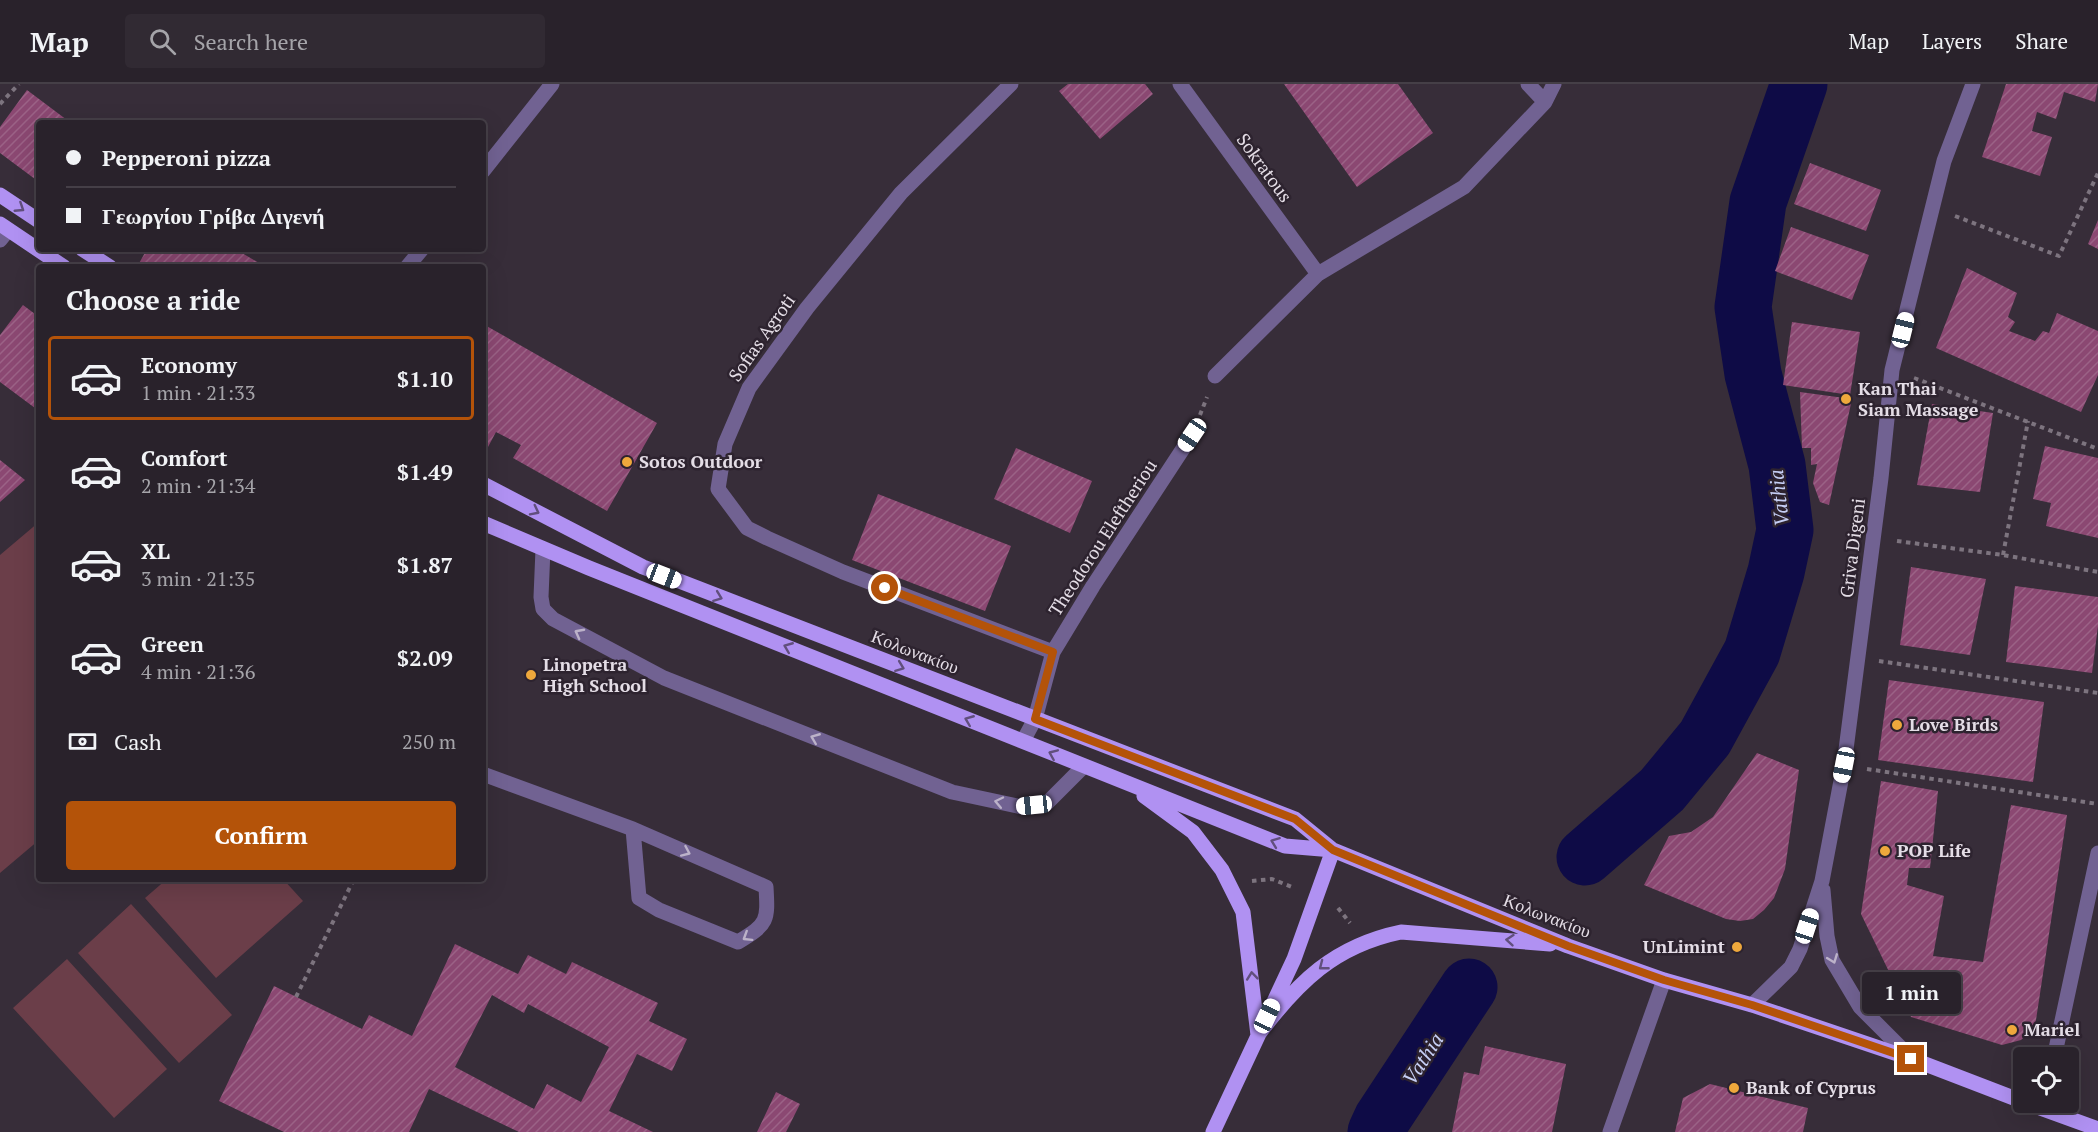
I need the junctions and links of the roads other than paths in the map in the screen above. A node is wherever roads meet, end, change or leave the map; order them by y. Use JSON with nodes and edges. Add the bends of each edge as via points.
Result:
{"nodes":[{"id":1,"x":552,"y":84,"type":"edge"},
{"id":2,"x":1011,"y":84,"type":"edge"},
{"id":3,"x":1180,"y":84,"type":"edge"},
{"id":4,"x":1528,"y":84,"type":"edge"},
{"id":5,"x":1554,"y":84,"type":"edge"},
{"id":6,"x":1973,"y":84,"type":"edge"},
{"id":7,"x":1545,"y":102,"type":"junction"},
{"id":8,"x":486,"y":167,"type":"edge"},
{"id":9,"x":0,"y":195,"type":"edge"},
{"id":10,"x":36,"y":218,"type":"edge"},
{"id":11,"x":3,"y":231,"type":"edge"},
{"id":12,"x":36,"y":250,"type":"edge"},
{"id":13,"x":39,"y":252,"type":"edge"},
{"id":14,"x":87,"y":252,"type":"edge"},
{"id":15,"x":420,"y":252,"type":"edge"},
{"id":16,"x":59,"y":264,"type":"edge"},
{"id":17,"x":105,"y":264,"type":"edge"},
{"id":18,"x":410,"y":264,"type":"edge"},
{"id":19,"x":1318,"y":274,"type":"junction"},
{"id":20,"x":1215,"y":376,"type":"road end"},
{"id":21,"x":1192,"y":435,"type":"road end"},
{"id":22,"x":486,"y":486,"type":"edge"},
{"id":23,"x":486,"y":524,"type":"edge"},
{"id":24,"x":543,"y":549,"type":"junction"},
{"id":25,"x":1053,"y":652,"type":"junction"},
{"id":26,"x":1035,"y":719,"type":"junction"},
{"id":27,"x":1023,"y":741,"type":"junction"},
{"id":28,"x":1083,"y":766,"type":"junction"},
{"id":29,"x":486,"y":775,"type":"edge"},
{"id":30,"x":1128,"y":784,"type":"junction"},
{"id":31,"x":633,"y":829,"type":"junction"},
{"id":32,"x":1333,"y":850,"type":"junction"},
{"id":33,"x":2098,"y":854,"type":"edge"},
{"id":34,"x":1822,"y":881,"type":"junction"},
{"id":35,"x":1568,"y":946,"type":"junction"},
{"id":36,"x":1664,"y":980,"type":"junction"},
{"id":37,"x":1752,"y":1005,"type":"junction"},
{"id":38,"x":1258,"y":1035,"type":"junction"},
{"id":39,"x":2056,"y":1047,"type":"edge"},
{"id":40,"x":1911,"y":1059,"type":"junction"},
{"id":41,"x":2013,"y":1098,"type":"edge"},
{"id":42,"x":2060,"y":1113,"type":"edge"},
{"id":43,"x":2098,"y":1129,"type":"edge"},
{"id":44,"x":1213,"y":1132,"type":"edge"},
{"id":45,"x":1610,"y":1132,"type":"edge"}],
"edges":[{"from":1,"to":8,"type":"street"},
{"from":2,"to":25,"type":"street","name":"Sofias Agroti","via":[[901,193],[807,308],[749,388],[725,444],[718,489],[747,528],[767,538],[843,572]]},
{"from":3,"to":19,"type":"street","name":"Sokratous"},
{"from":4,"to":7,"type":"street"},
{"from":5,"to":7,"type":"street"},
{"from":6,"to":34,"type":"street","name":"Griva Digeni","via":[[1944,161],[1892,370],[1844,765]]},
{"from":7,"to":19,"type":"street","via":[[1464,187]]},
{"from":9,"to":10,"type":"main road","one_way":true},
{"from":11,"to":12,"type":"main road"},
{"from":13,"to":16,"type":"main road"},
{"from":14,"to":17,"type":"main road"},
{"from":15,"to":18,"type":"street"},
{"from":19,"to":20,"type":"street"},
{"from":21,"to":25,"type":"street","name":"Theodorou Eleftheriou"},
{"from":22,"to":26,"type":"main road","name":"Κολωνακίου","one_way":true,"via":[[643,567]]},
{"from":23,"to":24,"type":"main road","name":"Κολωνακίου"},
{"from":27,"to":24,"type":"main road","name":"Κολωνακίου","one_way":true},
{"from":28,"to":24,"type":"street","one_way":true,"via":[[1046,804],[1022,807],[952,792],[664,678],[553,619],[543,609]]},
{"from":25,"to":26,"type":"street","name":"Theodorou Eleftheriou"},
{"from":26,"to":27,"type":"street","name":"Theodorou Eleftheriou"},
{"from":26,"to":32,"type":"main road","name":"Κολωνακίου","via":[[1295,819]]},
{"from":28,"to":27,"type":"main road","name":"Κολωνακίου","one_way":true},
{"from":28,"to":30,"type":"main road","name":"Κολωνακίου"},
{"from":29,"to":31,"type":"street"},
{"from":32,"to":30,"type":"main road","name":"Κολωνακίου","one_way":true,"via":[[1286,846]]},
{"from":38,"to":30,"type":"main road","one_way":true,"via":[[1243,912],[1226,879],[1193,832]]},
{"from":31,"to":31,"type":"street","one_way":true,"via":[[766,887],[767,912],[759,929],[738,942],[639,898]]},
{"from":32,"to":35,"type":"main road","name":"Κολωνακίου"},
{"from":32,"to":38,"type":"main road","via":[[1294,959]]},
{"from":33,"to":39,"type":"street"},
{"from":34,"to":37,"type":"street","name":"Griva Digeni","via":[[1791,967]]},
{"from":34,"to":40,"type":"street","one_way":true,"via":[[1832,960],[1860,1007]]},
{"from":35,"to":36,"type":"main road","name":"Κολωνακίου"},
{"from":35,"to":38,"type":"main road","one_way":true,"via":[[1401,932],[1379,936],[1329,961],[1295,989]]},
{"from":36,"to":37,"type":"main road","name":"Κολωνακίου"},
{"from":36,"to":45,"type":"street"},
{"from":37,"to":40,"type":"main road","name":"Κολωνακίου"},
{"from":38,"to":44,"type":"main road"},
{"from":40,"to":41,"type":"main road","name":"Κολωνακίου"},
{"from":42,"to":43,"type":"main road","name":"Κολωνακίου"}]}
